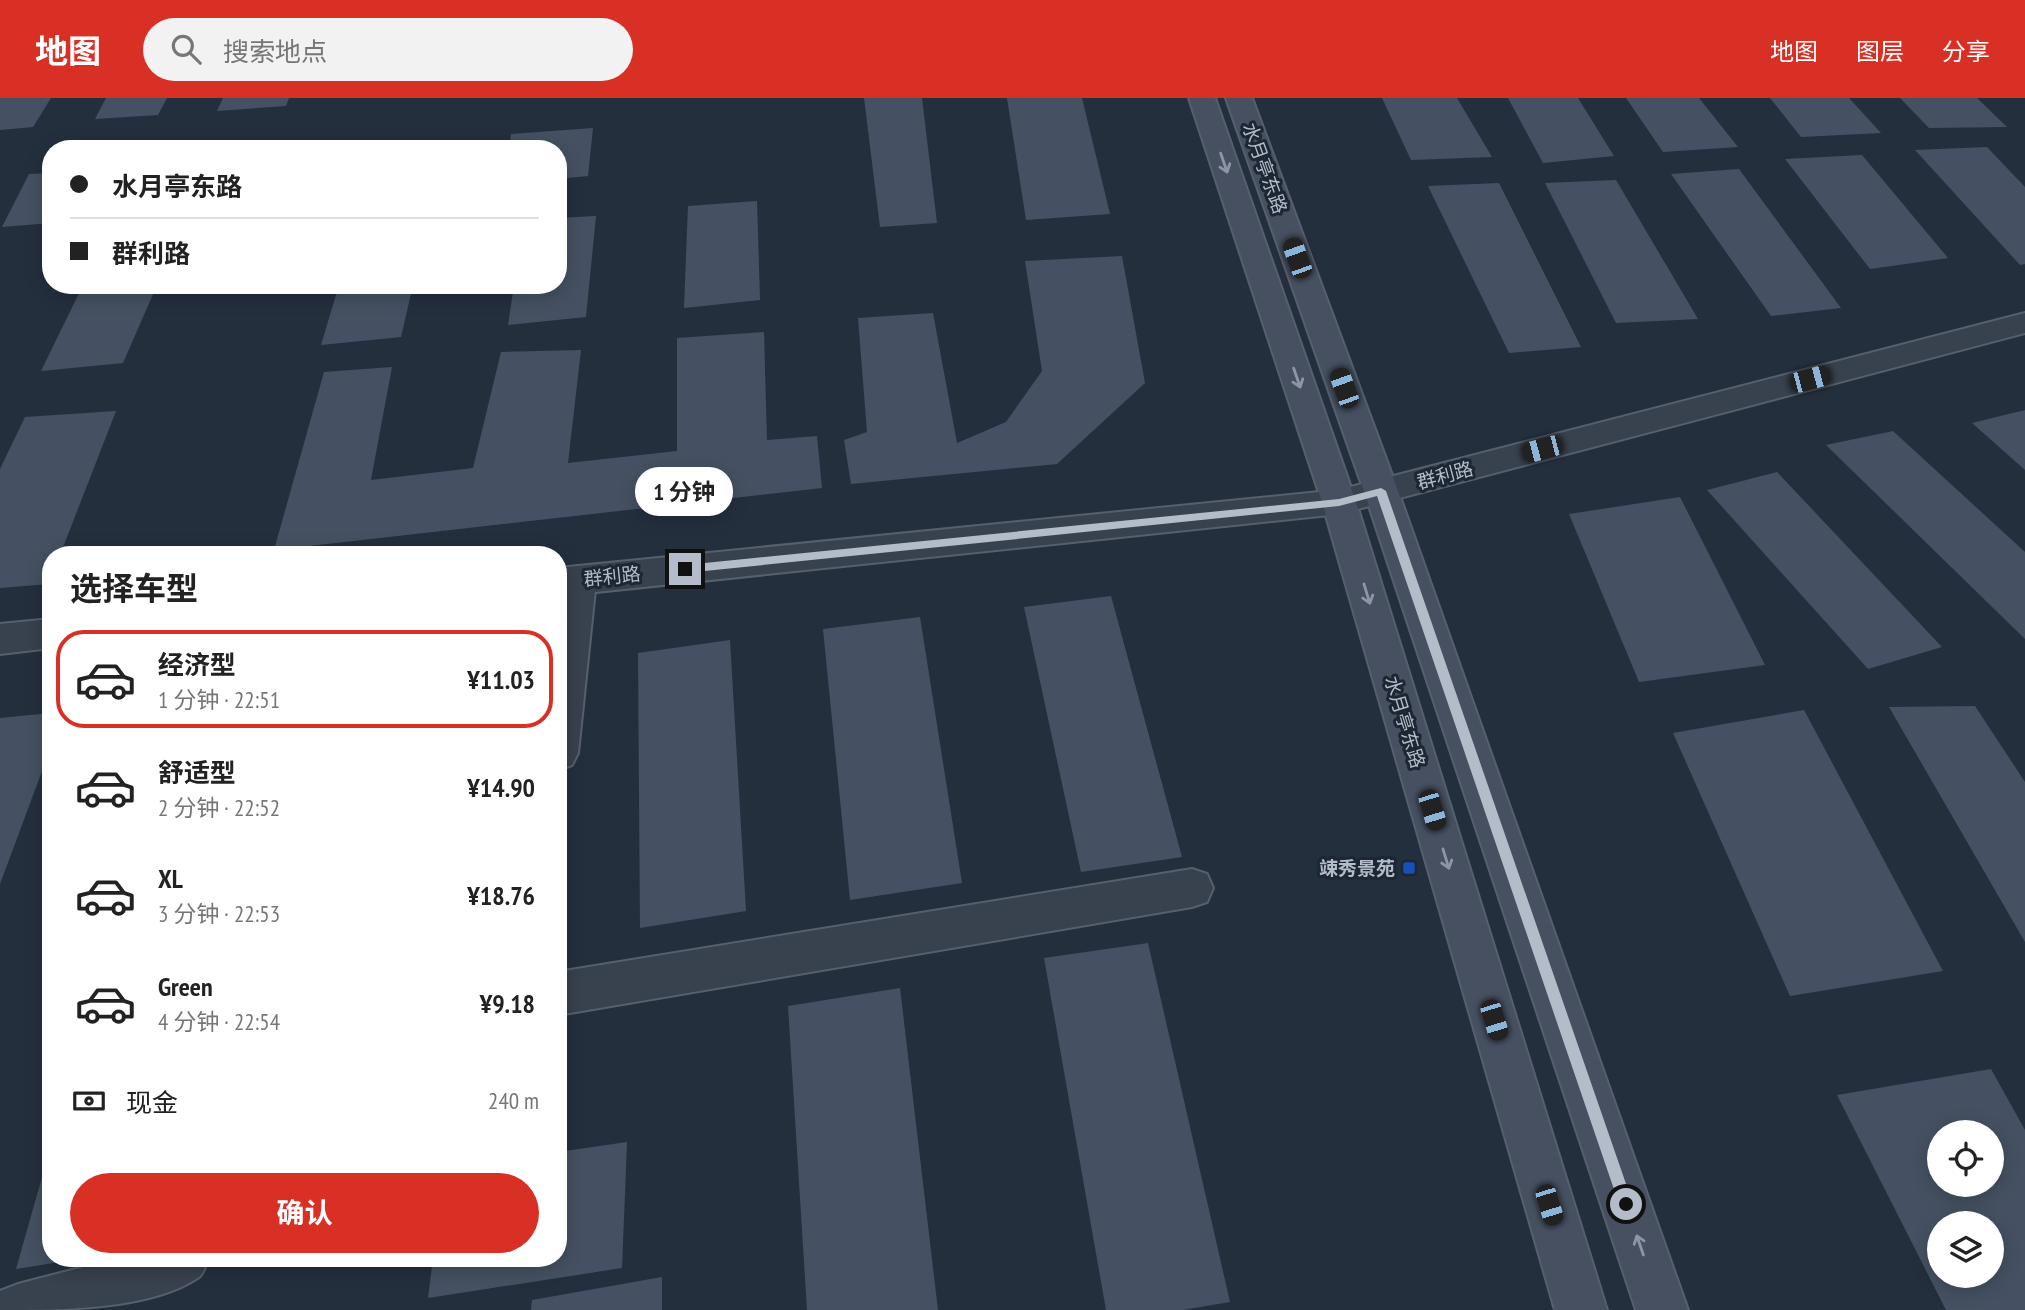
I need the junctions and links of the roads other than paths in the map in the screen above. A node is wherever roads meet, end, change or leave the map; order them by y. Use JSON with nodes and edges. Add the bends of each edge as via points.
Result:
{"nodes":[{"id":1,"x":1202,"y":98,"type":"edge"},
{"id":2,"x":1239,"y":98,"type":"edge"},
{"id":3,"x":2025,"y":323,"type":"edge"},
{"id":4,"x":1381,"y":491,"type":"junction"},
{"id":5,"x":1339,"y":502,"type":"junction"},
{"id":6,"x":568,"y":581,"type":"edge"},
{"id":7,"x":42,"y":634,"type":"edge"},
{"id":8,"x":0,"y":639,"type":"edge"},
{"id":9,"x":1192,"y":888,"type":"dead end"},
{"id":10,"x":567,"y":992,"type":"edge"},
{"id":11,"x":169,"y":1267,"type":"edge"},
{"id":12,"x":18,"y":1310,"type":"edge"},
{"id":13,"x":1581,"y":1310,"type":"edge"},
{"id":14,"x":1662,"y":1310,"type":"edge"}],
"edges":[{"from":1,"to":5,"type":"main road","name":"水月亭东路","one_way":true},
{"from":2,"to":4,"type":"main road","name":"水月亭东路"},
{"from":3,"to":4,"type":"street","name":"群利路"},
{"from":4,"to":5,"type":"street","name":"群利路"},
{"from":14,"to":4,"type":"main road","name":"水月亭东路","one_way":true},
{"from":5,"to":6,"type":"street","name":"群利路"},
{"from":5,"to":13,"type":"main road","name":"水月亭东路","one_way":true},
{"from":7,"to":8,"type":"street"},
{"from":9,"to":10,"type":"street"},
{"from":11,"to":12,"type":"street"}]}
